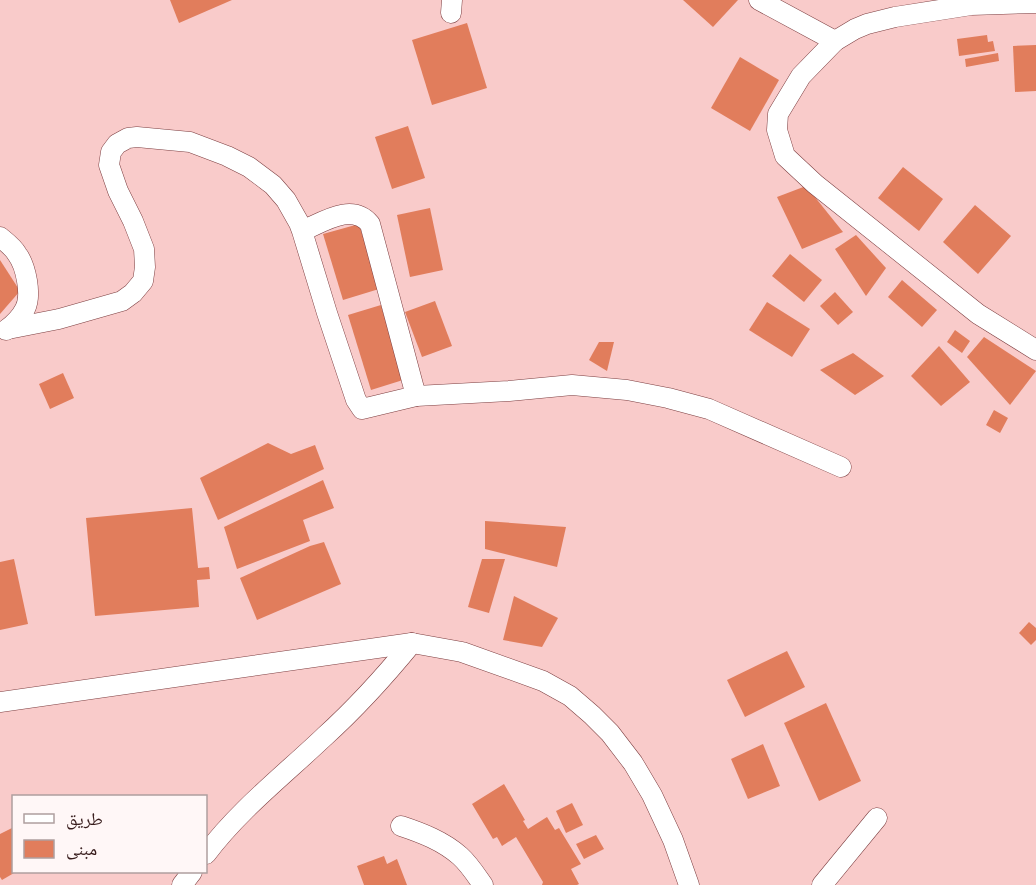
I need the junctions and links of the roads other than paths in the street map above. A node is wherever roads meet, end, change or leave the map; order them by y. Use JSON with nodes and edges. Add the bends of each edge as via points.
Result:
{"nodes":[{"id":1,"x":759,"y":0,"type":"edge"},
{"id":2,"x":1036,"y":3,"type":"edge"},
{"id":3,"x":894,"y":8,"type":"edge"},
{"id":4,"x":835,"y":41,"type":"junction"},
{"id":5,"x":302,"y":231,"type":"junction"},
{"id":6,"x":0,"y":237,"type":"edge"},
{"id":7,"x":4,"y":331,"type":"edge"},
{"id":8,"x":1036,"y":350,"type":"edge"},
{"id":9,"x":416,"y":396,"type":"junction"},
{"id":10,"x":841,"y":467,"type":"dead end"},
{"id":11,"x":412,"y":643,"type":"junction"},
{"id":12,"x":0,"y":702,"type":"edge"},
{"id":13,"x":877,"y":818,"type":"dead end"},
{"id":14,"x":401,"y":826,"type":"dead end"},
{"id":15,"x":207,"y":853,"type":"edge"},
{"id":16,"x":191,"y":873,"type":"edge"},
{"id":17,"x":182,"y":885,"type":"edge"},
{"id":18,"x":483,"y":885,"type":"edge"},
{"id":19,"x":689,"y":885,"type":"edge"},
{"id":20,"x":822,"y":885,"type":"edge"}],
"edges":[{"from":1,"to":4,"type":"street"},
{"from":2,"to":3,"type":"street"},
{"from":3,"to":4,"type":"street"},
{"from":4,"to":8,"type":"street","via":[[801,76],[778,114],[777,130],[785,156],[814,184],[978,314]]},
{"from":5,"to":7,"type":"street","via":[[286,200],[249,167],[190,142],[128,138],[111,152],[109,165],[144,249],[143,281],[122,301]]},
{"from":5,"to":9,"type":"street","via":[[362,409]]},
{"from":5,"to":9,"type":"street","via":[[353,213],[370,224]]},
{"from":6,"to":7,"type":"street","via":[[25,267],[28,290],[26,308]]},
{"from":9,"to":10,"type":"street","via":[[572,385],[627,390],[709,409]]},
{"from":11,"to":12,"type":"street"},
{"from":11,"to":15,"type":"street","via":[[382,680],[220,834]]},
{"from":11,"to":19,"type":"street","via":[[462,652],[543,681],[570,696],[592,715],[633,763],[652,795]]},
{"from":13,"to":20,"type":"street"},
{"from":14,"to":18,"type":"street","via":[[426,834],[451,849]]},
{"from":16,"to":17,"type":"street"}]}
